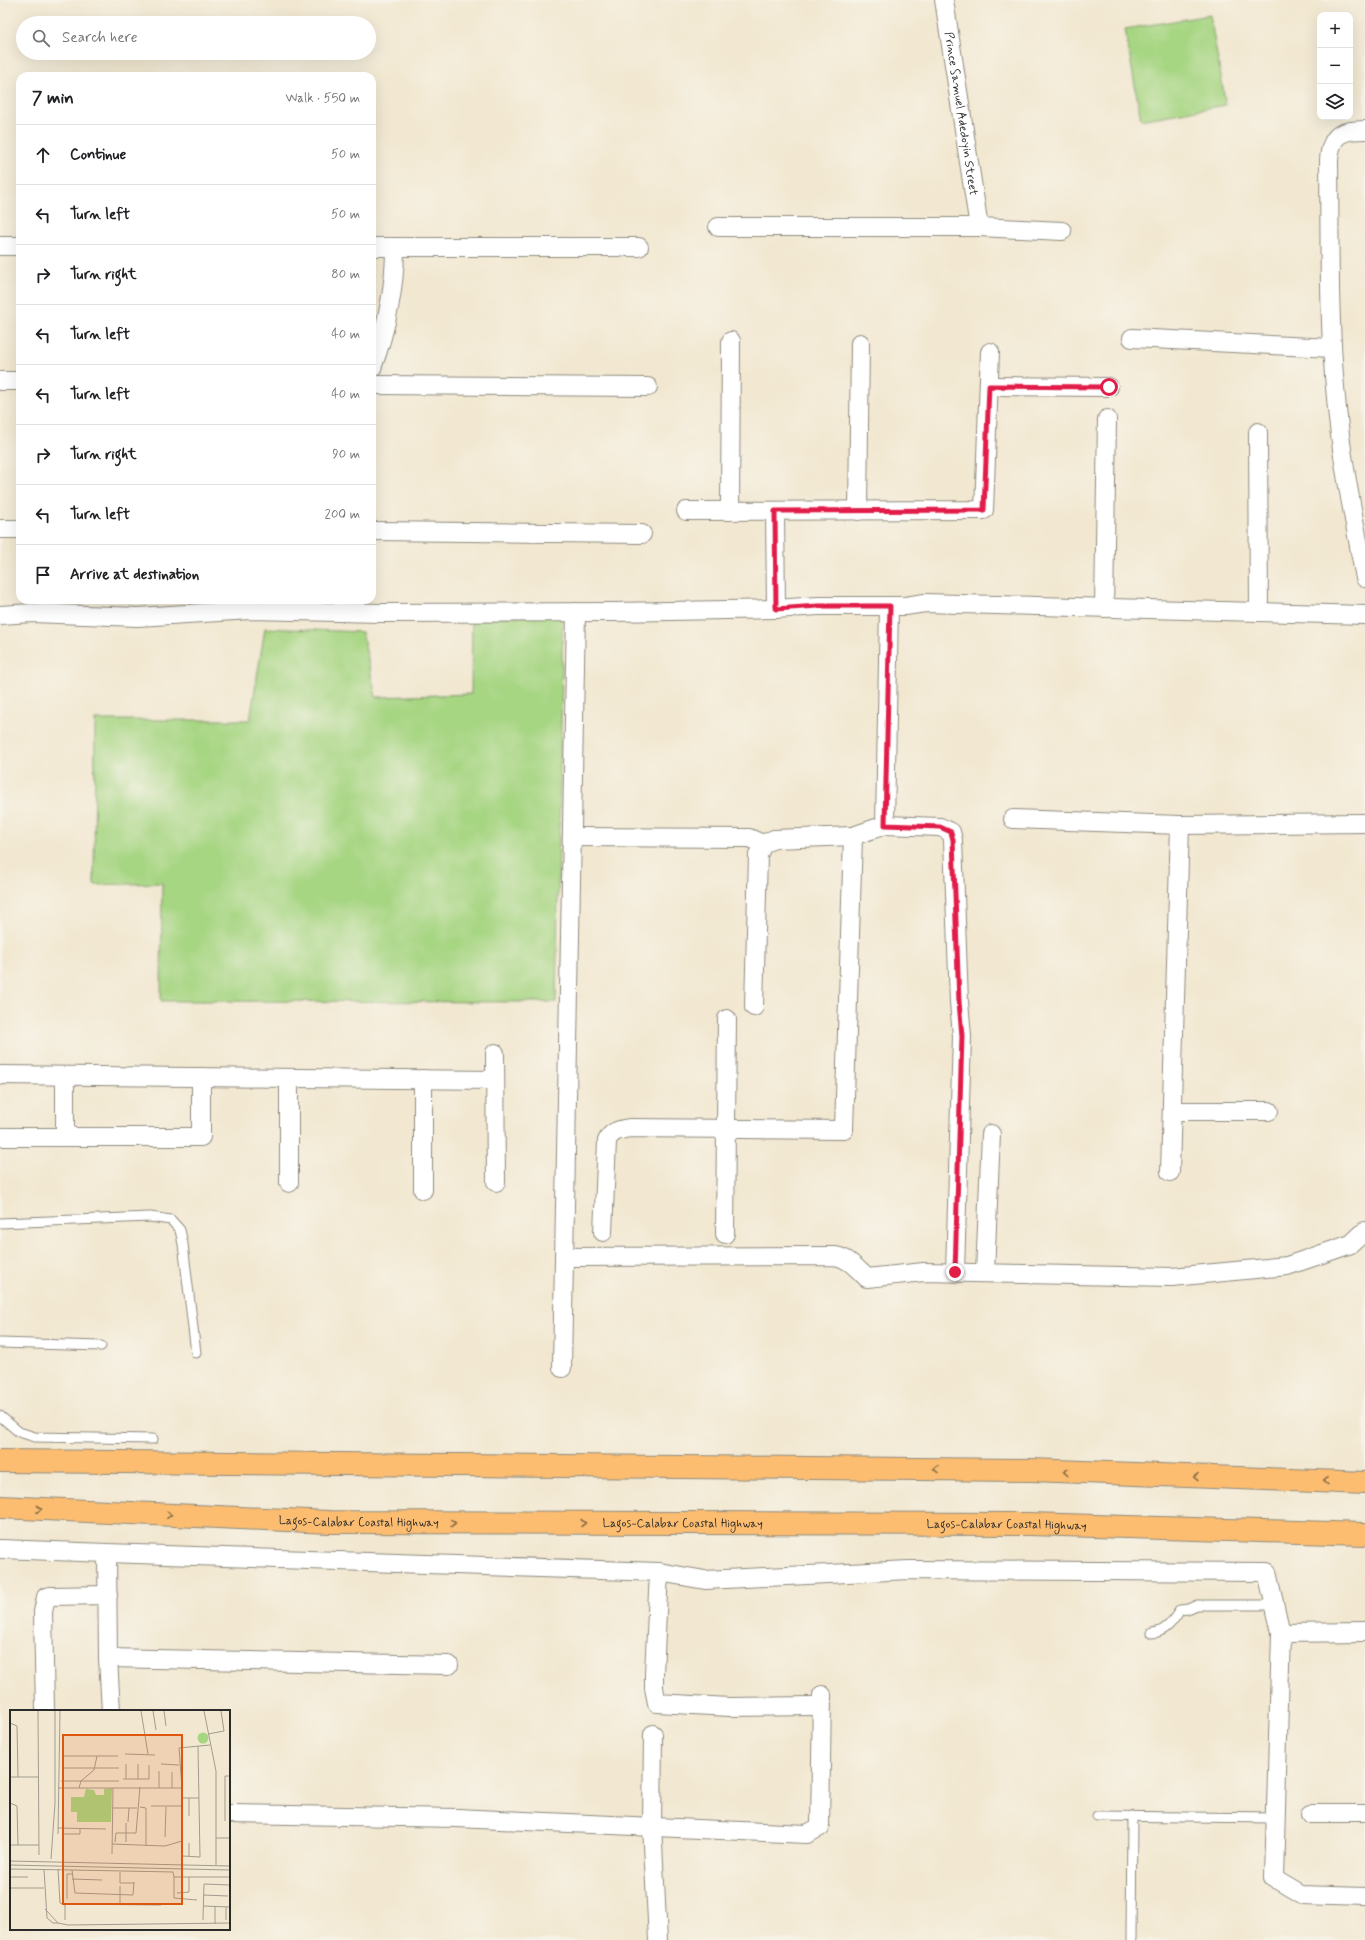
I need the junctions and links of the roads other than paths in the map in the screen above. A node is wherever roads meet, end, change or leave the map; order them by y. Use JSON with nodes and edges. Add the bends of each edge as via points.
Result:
{"nodes":[{"id":1,"x":944,"y":0,"type":"edge"},
{"id":2,"x":1365,"y":130,"type":"edge"},
{"id":3,"x":718,"y":227,"type":"dead end"},
{"id":4,"x":979,"y":227,"type":"junction"},
{"id":5,"x":1062,"y":231,"type":"dead end"},
{"id":6,"x":0,"y":246,"type":"edge"},
{"id":7,"x":16,"y":246,"type":"edge"},
{"id":8,"x":376,"y":247,"type":"edge"},
{"id":9,"x":395,"y":247,"type":"junction"},
{"id":10,"x":638,"y":247,"type":"dead end"},
{"id":11,"x":1132,"y":338,"type":"dead end"},
{"id":12,"x":731,"y":341,"type":"dead end"},
{"id":13,"x":860,"y":342,"type":"dead end"},
{"id":14,"x":1332,"y":348,"type":"junction"},
{"id":15,"x":990,"y":352,"type":"dead end"},
{"id":16,"x":376,"y":354,"type":"edge"},
{"id":17,"x":0,"y":381,"type":"edge"},
{"id":18,"x":16,"y":381,"type":"edge"},
{"id":19,"x":376,"y":385,"type":"edge"},
{"id":20,"x":989,"y":386,"type":"junction"},
{"id":21,"x":648,"y":387,"type":"dead end"},
{"id":22,"x":1109,"y":387,"type":"dead end"},
{"id":23,"x":1107,"y":419,"type":"dead end"},
{"id":24,"x":1258,"y":432,"type":"dead end"},
{"id":25,"x":1358,"y":502,"type":"edge"},
{"id":26,"x":858,"y":510,"type":"junction"},
{"id":27,"x":686,"y":511,"type":"dead end"},
{"id":28,"x":730,"y":511,"type":"junction"},
{"id":29,"x":775,"y":511,"type":"junction"},
{"id":30,"x":0,"y":529,"type":"edge"},
{"id":31,"x":16,"y":529,"type":"edge"},
{"id":32,"x":376,"y":531,"type":"edge"},
{"id":33,"x":642,"y":534,"type":"dead end"},
{"id":34,"x":1365,"y":578,"type":"edge"},
{"id":35,"x":890,"y":606,"type":"junction"},
{"id":36,"x":191,"y":607,"type":"edge"},
{"id":37,"x":1104,"y":608,"type":"junction"},
{"id":38,"x":776,"y":609,"type":"junction"},
{"id":39,"x":576,"y":612,"type":"junction"},
{"id":40,"x":1258,"y":612,"type":"junction"},
{"id":41,"x":0,"y":615,"type":"edge"},
{"id":42,"x":1365,"y":615,"type":"edge"},
{"id":43,"x":1013,"y":819,"type":"dead end"},
{"id":44,"x":1365,"y":823,"type":"edge"},
{"id":45,"x":885,"y":825,"type":"junction"},
{"id":46,"x":1180,"y":825,"type":"junction"},
{"id":47,"x":854,"y":836,"type":"junction"},
{"id":48,"x":572,"y":837,"type":"junction"},
{"id":49,"x":763,"y":844,"type":"junction"},
{"id":50,"x":754,"y":1007,"type":"dead end"},
{"id":51,"x":727,"y":1019,"type":"dead end"},
{"id":52,"x":495,"y":1053,"type":"dead end"},
{"id":53,"x":0,"y":1075,"type":"edge"},
{"id":54,"x":65,"y":1076,"type":"junction"},
{"id":55,"x":201,"y":1077,"type":"junction"},
{"id":56,"x":289,"y":1078,"type":"junction"},
{"id":57,"x":423,"y":1079,"type":"junction"},
{"id":58,"x":495,"y":1080,"type":"junction"},
{"id":59,"x":1172,"y":1110,"type":"junction"},
{"id":60,"x":1269,"y":1111,"type":"dead end"},
{"id":61,"x":725,"y":1128,"type":"junction"},
{"id":62,"x":990,"y":1134,"type":"dead end"},
{"id":63,"x":0,"y":1137,"type":"edge"},
{"id":64,"x":65,"y":1137,"type":"junction"},
{"id":65,"x":1170,"y":1172,"type":"dead end"},
{"id":66,"x":289,"y":1182,"type":"dead end"},
{"id":67,"x":496,"y":1182,"type":"dead end"},
{"id":68,"x":423,"y":1190,"type":"dead end"},
{"id":69,"x":0,"y":1223,"type":"edge"},
{"id":70,"x":1365,"y":1231,"type":"edge"},
{"id":71,"x":602,"y":1232,"type":"dead end"},
{"id":72,"x":725,"y":1234,"type":"dead end"},
{"id":73,"x":564,"y":1257,"type":"junction"},
{"id":74,"x":955,"y":1272,"type":"junction"},
{"id":75,"x":985,"y":1273,"type":"junction"},
{"id":76,"x":0,"y":1343,"type":"edge"},
{"id":77,"x":101,"y":1346,"type":"dead end"},
{"id":78,"x":196,"y":1353,"type":"dead end"},
{"id":79,"x":562,"y":1368,"type":"dead end"},
{"id":80,"x":0,"y":1416,"type":"edge"},
{"id":81,"x":152,"y":1439,"type":"dead end"},
{"id":82,"x":0,"y":1461,"type":"edge"},
{"id":83,"x":1365,"y":1483,"type":"edge"},
{"id":84,"x":0,"y":1507,"type":"edge"},
{"id":85,"x":1365,"y":1534,"type":"edge"},
{"id":86,"x":0,"y":1549,"type":"edge"},
{"id":87,"x":107,"y":1553,"type":"junction"},
{"id":88,"x":659,"y":1572,"type":"junction"},
{"id":89,"x":108,"y":1595,"type":"junction"},
{"id":90,"x":1275,"y":1605,"type":"junction"},
{"id":91,"x":1365,"y":1632,"type":"edge"},
{"id":92,"x":1152,"y":1633,"type":"dead end"},
{"id":93,"x":1281,"y":1633,"type":"junction"},
{"id":94,"x":108,"y":1658,"type":"junction"},
{"id":95,"x":449,"y":1665,"type":"dead end"},
{"id":96,"x":45,"y":1710,"type":"edge"},
{"id":97,"x":111,"y":1710,"type":"edge"},
{"id":98,"x":653,"y":1734,"type":"dead end"},
{"id":99,"x":230,"y":1814,"type":"edge"},
{"id":100,"x":1311,"y":1814,"type":"dead end"},
{"id":101,"x":1365,"y":1814,"type":"edge"},
{"id":102,"x":1097,"y":1816,"type":"dead end"},
{"id":103,"x":1132,"y":1817,"type":"junction"},
{"id":104,"x":1276,"y":1818,"type":"junction"},
{"id":105,"x":652,"y":1826,"type":"junction"},
{"id":106,"x":1365,"y":1896,"type":"edge"},
{"id":107,"x":658,"y":1940,"type":"edge"},
{"id":108,"x":1131,"y":1940,"type":"edge"}],
"edges":[{"from":1,"to":4,"type":"street","name":"Prince Samuel Adedoyin Street"},
{"from":2,"to":14,"type":"street","via":[[1348,130],[1336,137],[1330,148]]},
{"from":3,"to":4,"type":"street"},
{"from":4,"to":5,"type":"street"},
{"from":6,"to":7,"type":"street"},
{"from":8,"to":9,"type":"street"},
{"from":9,"to":10,"type":"street"},
{"from":9,"to":16,"type":"street","via":[[395,272],[386,320]]},
{"from":11,"to":14,"type":"street"},
{"from":12,"to":28,"type":"street"},
{"from":13,"to":26,"type":"street"},
{"from":14,"to":25,"type":"street","via":[[1343,460]]},
{"from":15,"to":20,"type":"street"},
{"from":17,"to":18,"type":"street"},
{"from":19,"to":21,"type":"street"},
{"from":20,"to":22,"type":"street"},
{"from":20,"to":26,"type":"street","via":[[984,510]]},
{"from":23,"to":37,"type":"street"},
{"from":24,"to":40,"type":"street"},
{"from":25,"to":34,"type":"street"},
{"from":26,"to":29,"type":"street"},
{"from":27,"to":28,"type":"street"},
{"from":28,"to":29,"type":"street"},
{"from":29,"to":38,"type":"street"},
{"from":30,"to":31,"type":"street"},
{"from":32,"to":33,"type":"street"},
{"from":35,"to":37,"type":"street","via":[[925,603]]},
{"from":35,"to":38,"type":"street"},
{"from":35,"to":45,"type":"street"},
{"from":36,"to":39,"type":"street","via":[[381,614]]},
{"from":36,"to":41,"type":"street","via":[[138,617]]},
{"from":37,"to":40,"type":"street"},
{"from":38,"to":39,"type":"street"},
{"from":39,"to":48,"type":"street"},
{"from":40,"to":42,"type":"street"},
{"from":43,"to":46,"type":"street"},
{"from":44,"to":46,"type":"street"},
{"from":45,"to":47,"type":"street"},
{"from":45,"to":74,"type":"street","via":[[940,827],[951,832],[953,840],[962,1036]]},
{"from":46,"to":59,"type":"street"},
{"from":47,"to":49,"type":"street","via":[[774,839]]},
{"from":47,"to":61,"type":"street","via":[[844,1130]]},
{"from":48,"to":49,"type":"street","via":[[749,838]]},
{"from":48,"to":73,"type":"street"},
{"from":49,"to":50,"type":"street","via":[[758,855]]},
{"from":51,"to":61,"type":"street"},
{"from":52,"to":58,"type":"street"},
{"from":53,"to":54,"type":"street"},
{"from":54,"to":55,"type":"street"},
{"from":54,"to":64,"type":"street"},
{"from":55,"to":56,"type":"street"},
{"from":55,"to":64,"type":"street","via":[[201,1137]]},
{"from":56,"to":57,"type":"street"},
{"from":56,"to":66,"type":"street"},
{"from":57,"to":58,"type":"street"},
{"from":57,"to":68,"type":"street"},
{"from":58,"to":67,"type":"street"},
{"from":59,"to":60,"type":"street"},
{"from":59,"to":65,"type":"street"},
{"from":61,"to":71,"type":"street","via":[[629,1128],[616,1130],[609,1135]]},
{"from":61,"to":72,"type":"street"},
{"from":62,"to":75,"type":"street"},
{"from":63,"to":64,"type":"street"},
{"from":69,"to":78,"type":"lane","via":[[150,1217],[171,1220],[180,1230],[183,1244]]},
{"from":70,"to":75,"type":"street","via":[[1351,1244],[1287,1266],[1172,1276]]},
{"from":73,"to":74,"type":"street","via":[[835,1256],[847,1260],[867,1278],[924,1272]]},
{"from":73,"to":79,"type":"street"},
{"from":74,"to":75,"type":"street"},
{"from":76,"to":77,"type":"lane"},
{"from":80,"to":81,"type":"lane","via":[[19,1432],[35,1437]]},
{"from":83,"to":82,"type":"highway","one_way":true,"via":[[1031,1470]]},
{"from":84,"to":85,"type":"highway","name":"Lagos-Calabar Coastal Highway","one_way":true,"via":[[329,1522],[1029,1524]]},
{"from":86,"to":87,"type":"street"},
{"from":87,"to":88,"type":"street"},
{"from":87,"to":89,"type":"street"},
{"from":88,"to":90,"type":"street","via":[[705,1580],[909,1570],[1268,1572]]},
{"from":88,"to":105,"type":"street","via":[[654,1673],[657,1703],[729,1707],[817,1700],[820,1827],[807,1834]]},
{"from":89,"to":94,"type":"street"},
{"from":89,"to":96,"type":"street","via":[[46,1598],[43,1612]]},
{"from":90,"to":92,"type":"lane","via":[[1197,1605],[1180,1610],[1164,1629]]},
{"from":90,"to":93,"type":"street"},
{"from":91,"to":93,"type":"street"},
{"from":93,"to":104,"type":"street"},
{"from":94,"to":95,"type":"street"},
{"from":94,"to":97,"type":"street"},
{"from":98,"to":105,"type":"street"},
{"from":99,"to":105,"type":"street","via":[[457,1818]]},
{"from":100,"to":101,"type":"street"},
{"from":102,"to":103,"type":"lane"},
{"from":103,"to":104,"type":"lane"},
{"from":103,"to":108,"type":"lane"},
{"from":104,"to":106,"type":"street","via":[[1274,1878],[1301,1894]]},
{"from":105,"to":107,"type":"street"}]}
